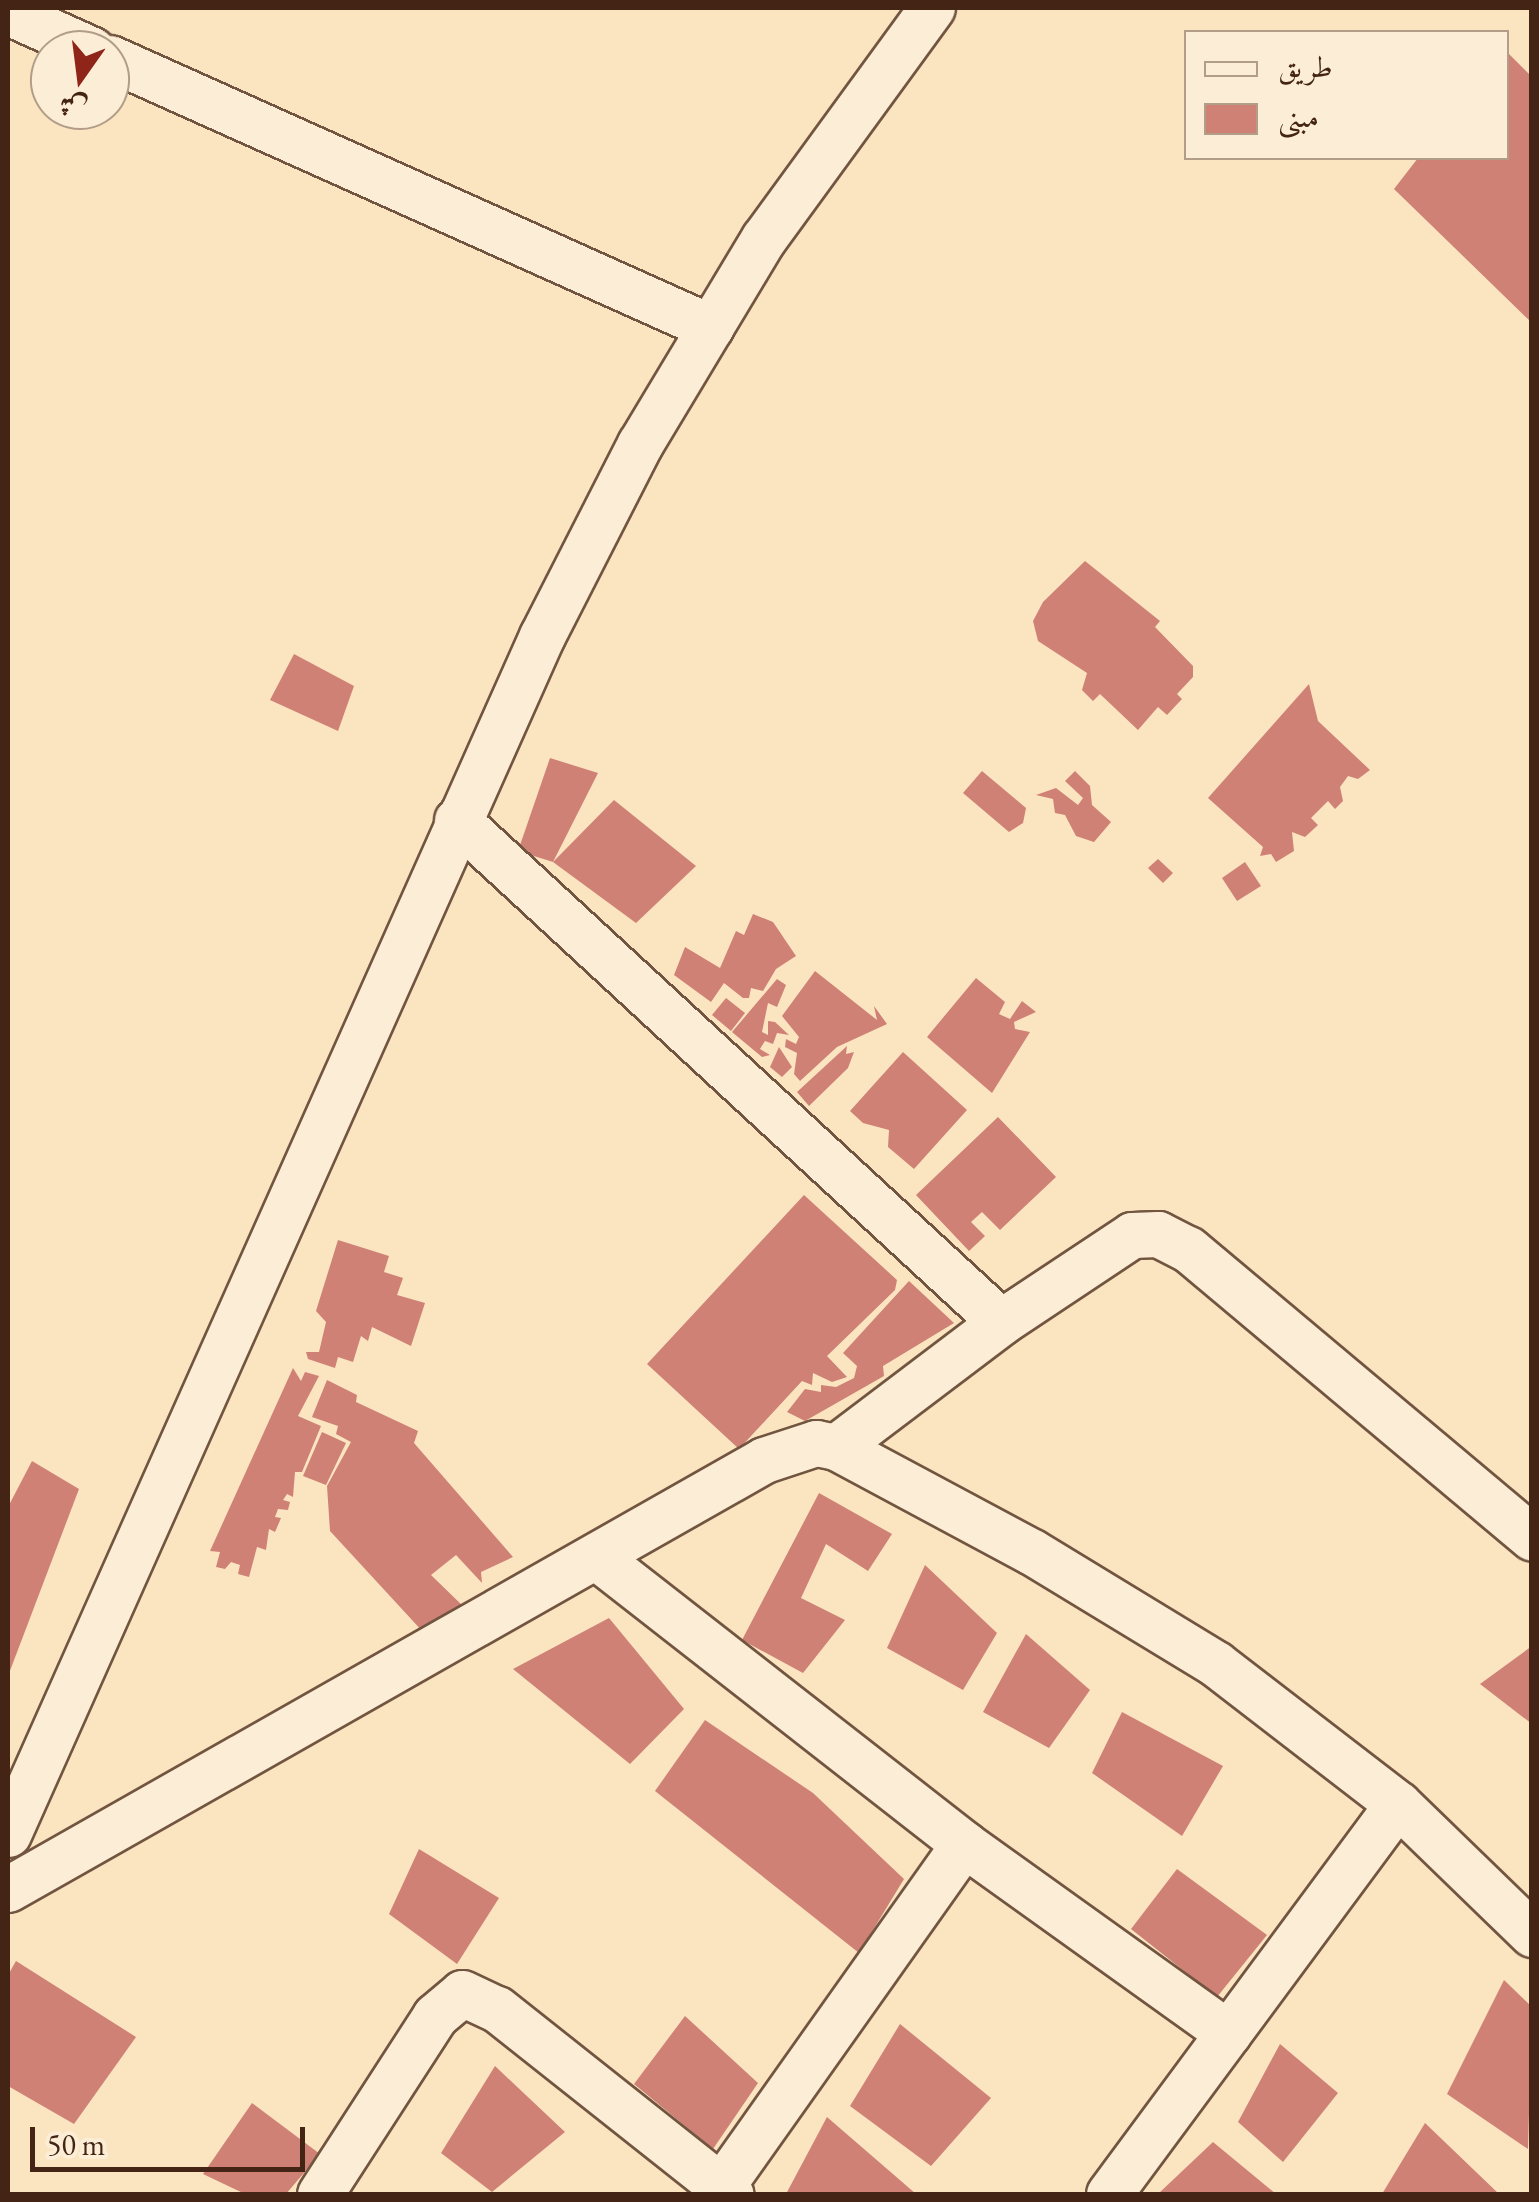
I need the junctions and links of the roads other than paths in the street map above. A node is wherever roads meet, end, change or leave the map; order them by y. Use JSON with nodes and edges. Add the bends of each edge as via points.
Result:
{"nodes":[{"id":1,"x":932,"y":8,"type":"edge"},
{"id":2,"x":8,"y":12,"type":"edge"},
{"id":3,"x":48,"y":30,"type":"edge"},
{"id":4,"x":130,"y":67,"type":"edge"},
{"id":5,"x":710,"y":327,"type":"junction"},
{"id":6,"x":458,"y":820,"type":"junction"},
{"id":7,"x":1001,"y":1322,"type":"junction"},
{"id":8,"x":836,"y":1447,"type":"junction"},
{"id":9,"x":1532,"y":1538,"type":"edge"},
{"id":10,"x":598,"y":1558,"type":"junction"},
{"id":11,"x":1398,"y":1804,"type":"junction"},
{"id":12,"x":8,"y":1834,"type":"edge"},
{"id":13,"x":964,"y":1844,"type":"junction"},
{"id":14,"x":1513,"y":1887,"type":"edge"},
{"id":15,"x":8,"y":1889,"type":"edge"},
{"id":16,"x":1532,"y":1934,"type":"edge"},
{"id":17,"x":1228,"y":2032,"type":"junction"},
{"id":18,"x":722,"y":2192,"type":"edge"},
{"id":19,"x":320,"y":2194,"type":"edge"},
{"id":20,"x":1110,"y":2194,"type":"edge"}],
"edges":[{"from":1,"to":5,"type":"street","via":[[764,238]]},
{"from":2,"to":3,"type":"street"},
{"from":4,"to":5,"type":"street"},
{"from":5,"to":6,"type":"street","via":[[640,444]]},
{"from":6,"to":7,"type":"street"},
{"from":6,"to":12,"type":"street"},
{"from":7,"to":8,"type":"street"},
{"from":7,"to":9,"type":"street","via":[[1132,1235],[1158,1234],[1188,1248]]},
{"from":8,"to":10,"type":"street","via":[[792,1447]]},
{"from":8,"to":11,"type":"street","via":[[1032,1552],[1216,1664]]},
{"from":10,"to":13,"type":"street"},
{"from":10,"to":15,"type":"street"},
{"from":11,"to":14,"type":"street"},
{"from":11,"to":17,"type":"street"},
{"from":13,"to":17,"type":"street"},
{"from":13,"to":18,"type":"street"},
{"from":14,"to":16,"type":"street"},
{"from":17,"to":20,"type":"street"},
{"from":18,"to":19,"type":"street","via":[[497,2008],[462,1993],[435,2016]]}]}
